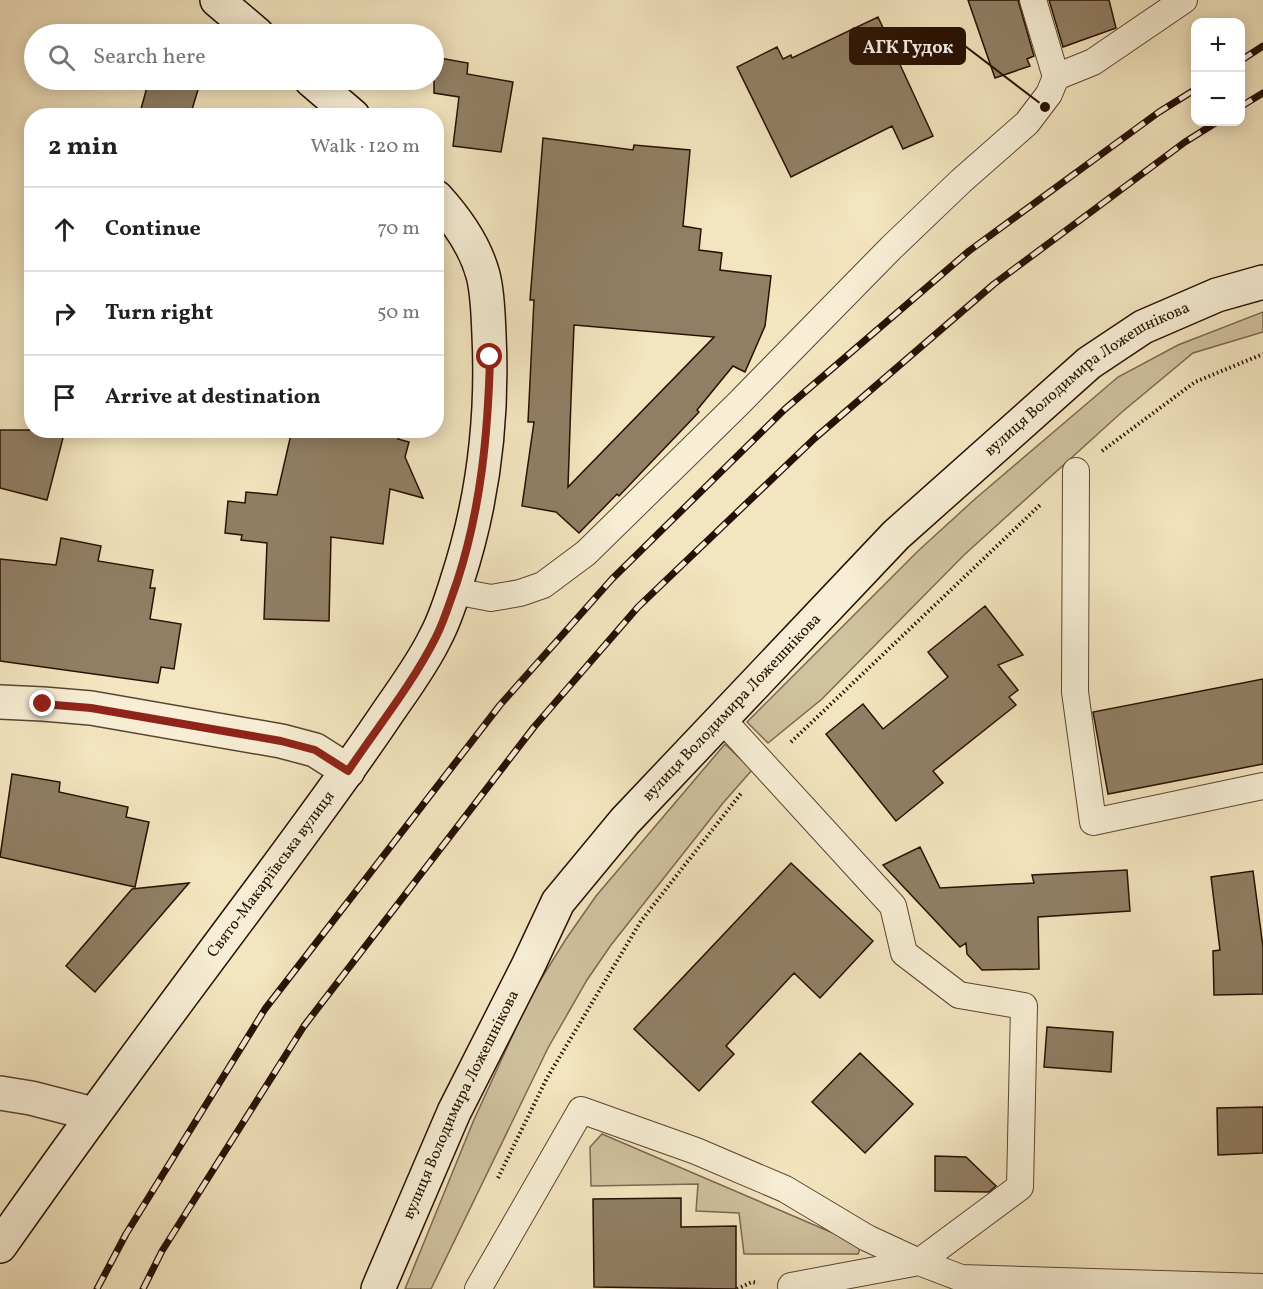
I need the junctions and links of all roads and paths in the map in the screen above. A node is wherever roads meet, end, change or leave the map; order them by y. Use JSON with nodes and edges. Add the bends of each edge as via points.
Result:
{"nodes":[{"id":1,"x":217,"y":0,"type":"edge"},
{"id":2,"x":1033,"y":0,"type":"edge"},
{"id":3,"x":1184,"y":0,"type":"edge"},
{"id":4,"x":245,"y":24,"type":"edge"},
{"id":5,"x":1056,"y":77,"type":"junction"},
{"id":6,"x":323,"y":90,"type":"edge"},
{"id":7,"x":344,"y":108,"type":"edge"},
{"id":8,"x":444,"y":207,"type":"edge"},
{"id":9,"x":1263,"y":282,"type":"edge"},
{"id":10,"x":1076,"y":471,"type":"dead end"},
{"id":11,"x":454,"y":591,"type":"junction"},
{"id":12,"x":0,"y":702,"type":"edge"},
{"id":13,"x":722,"y":719,"type":"junction"},
{"id":14,"x":348,"y":771,"type":"junction"},
{"id":15,"x":1263,"y":786,"type":"edge"},
{"id":16,"x":0,"y":1093,"type":"edge"},
{"id":17,"x":93,"y":1114,"type":"junction"},
{"id":18,"x":0,"y":1246,"type":"edge"},
{"id":19,"x":919,"y":1262,"type":"junction"},
{"id":20,"x":752,"y":1282,"type":"dead end"},
{"id":21,"x":792,"y":1286,"type":"dead end"},
{"id":22,"x":1263,"y":1287,"type":"edge"},
{"id":23,"x":378,"y":1289,"type":"edge"},
{"id":24,"x":478,"y":1289,"type":"edge"},
{"id":25,"x":737,"y":1289,"type":"edge"}],
"edges":[{"from":1,"to":4,"type":"street"},
{"from":2,"to":5,"type":"lane"},
{"from":3,"to":5,"type":"lane","via":[[1093,62]]},
{"from":5,"to":11,"type":"lane","via":[[1049,94],[1027,123],[891,248],[586,553],[543,585],[519,593],[491,598]]},
{"from":6,"to":7,"type":"street"},
{"from":8,"to":11,"type":"street","name":"Свято-Макаріївська вулиця","via":[[463,230],[483,276],[490,357],[489,416],[478,503]]},
{"from":9,"to":13,"type":"street","name":"вулиця Володимира Ложешнікова","via":[[1217,295],[1143,327],[1089,363],[896,536]]},
{"from":10,"to":15,"type":"lane","via":[[1075,692],[1094,822]]},
{"from":11,"to":14,"type":"street","name":"Свято-Макаріївська вулиця","via":[[435,639]]},
{"from":12,"to":14,"type":"street","via":[[91,708],[281,741],[315,750]]},
{"from":13,"to":19,"type":"lane","via":[[893,906],[904,953],[959,995],[1024,1006],[1020,1187]]},
{"from":13,"to":23,"type":"street","name":"вулиця Володимира Ложешнікова","via":[[625,821],[558,902],[454,1112]]},
{"from":14,"to":17,"type":"street","name":"Свято-Макаріївська вулиця"},
{"from":16,"to":17,"type":"street"},
{"from":17,"to":18,"type":"street","name":"Свято-Макаріївська вулиця"},
{"from":19,"to":21,"type":"lane"},
{"from":19,"to":22,"type":"lane","via":[[961,1278]]},
{"from":19,"to":24,"type":"lane","via":[[867,1238],[785,1190],[696,1151],[581,1110]]},
{"from":20,"to":25,"type":"path"}]}
